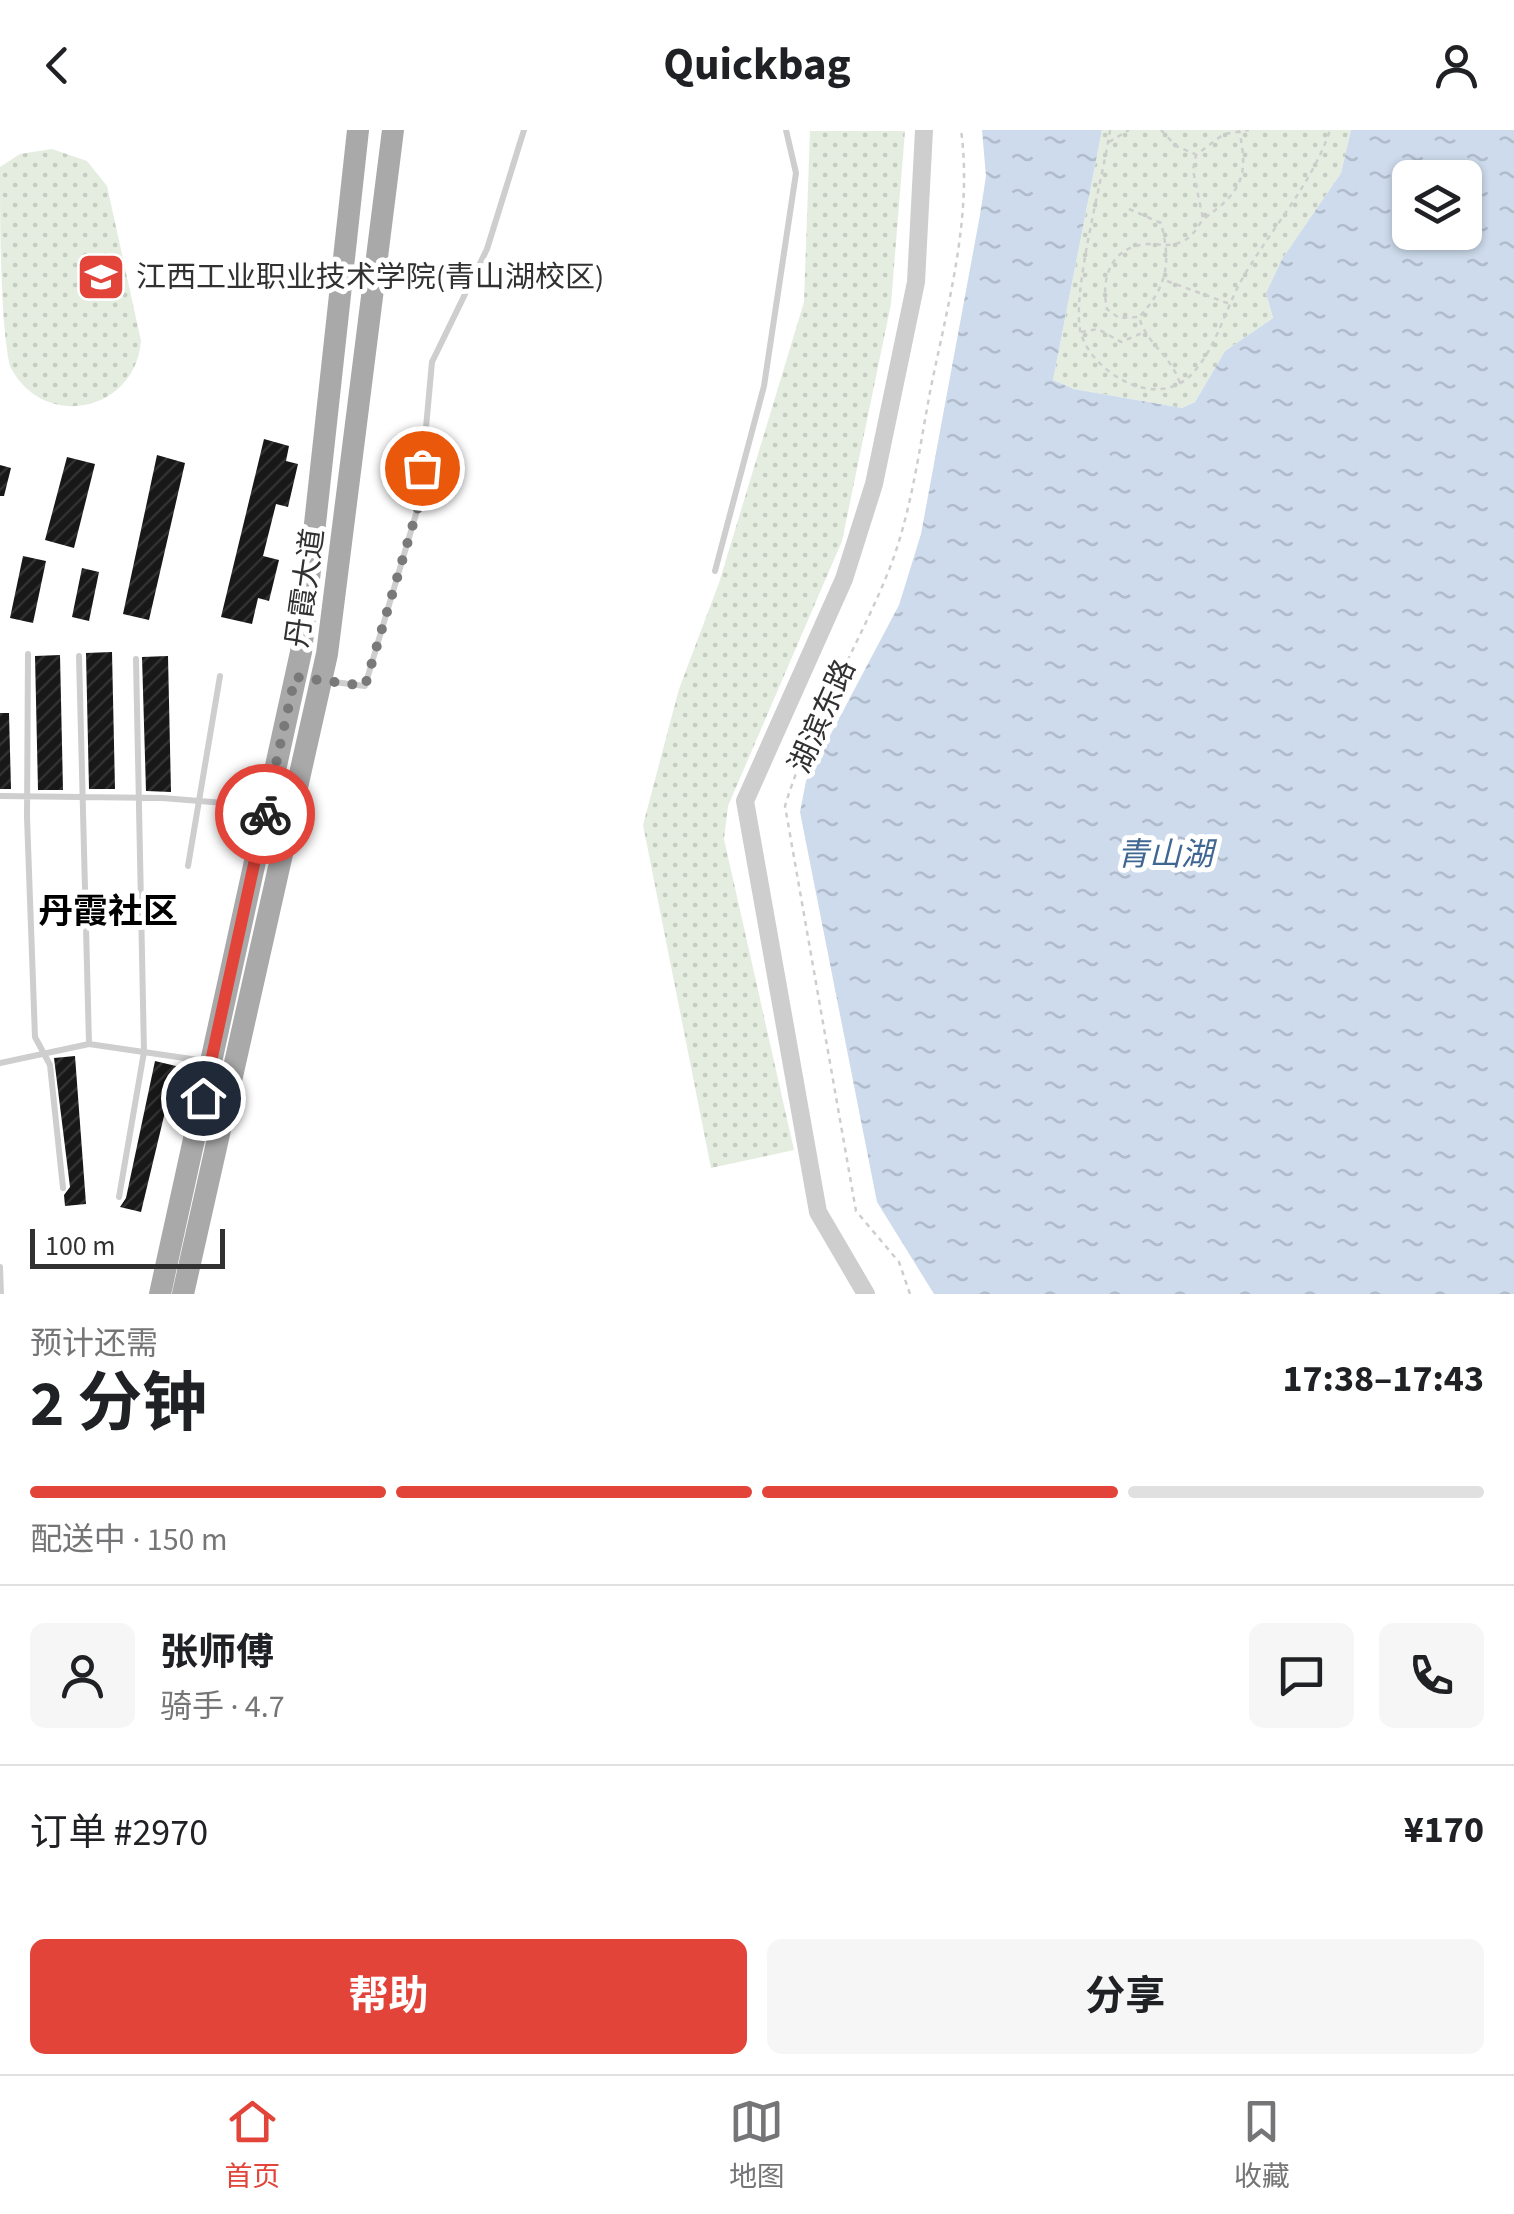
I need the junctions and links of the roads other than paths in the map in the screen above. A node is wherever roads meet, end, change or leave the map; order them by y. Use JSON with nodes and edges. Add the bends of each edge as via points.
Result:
{"nodes":[{"id":1,"x":358,"y":130,"type":"edge"},
{"id":2,"x":392,"y":130,"type":"edge"},
{"id":3,"x":524,"y":130,"type":"edge"},
{"id":4,"x":786,"y":130,"type":"edge"},
{"id":5,"x":924,"y":130,"type":"edge"},
{"id":6,"x":715,"y":571,"type":"dead end"},
{"id":7,"x":28,"y":654,"type":"dead end"},
{"id":8,"x":79,"y":656,"type":"dead end"},
{"id":9,"x":136,"y":658,"type":"dead end"},
{"id":10,"x":220,"y":676,"type":"dead end"},
{"id":11,"x":295,"y":677,"type":"junction"},
{"id":12,"x":321,"y":680,"type":"junction"},
{"id":13,"x":0,"y":796,"type":"edge"},
{"id":14,"x":27,"y":796,"type":"junction"},
{"id":15,"x":83,"y":798,"type":"junction"},
{"id":16,"x":139,"y":798,"type":"junction"},
{"id":17,"x":199,"y":801,"type":"junction"},
{"id":18,"x":267,"y":806,"type":"junction"},
{"id":19,"x":188,"y":866,"type":"dead end"},
{"id":20,"x":88,"y":1044,"type":"junction"},
{"id":21,"x":144,"y":1052,"type":"junction"},
{"id":22,"x":44,"y":1053,"type":"junction"},
{"id":23,"x":211,"y":1062,"type":"junction"},
{"id":24,"x":0,"y":1063,"type":"edge"},
{"id":25,"x":62,"y":1188,"type":"dead end"},
{"id":26,"x":119,"y":1197,"type":"dead end"},
{"id":27,"x":0,"y":1267,"type":"edge"},
{"id":28,"x":174,"y":1289,"type":"edge"},
{"id":29,"x":2,"y":1294,"type":"edge"},
{"id":30,"x":866,"y":1294,"type":"edge"}],
"edges":[{"from":1,"to":11,"type":"main road","name":"丹霞大道"},
{"from":2,"to":12,"type":"main road","name":"丹霞大道"},
{"from":3,"to":12,"type":"lane","via":[[487,249],[432,362],[419,504],[365,686]]},
{"from":4,"to":6,"type":"lane","via":[[796,173],[764,386]]},
{"from":5,"to":30,"type":"street","name":"湖滨东路","via":[[916,282],[874,484],[844,579],[744,800],[818,1212]]},
{"from":7,"to":14,"type":"lane"},
{"from":8,"to":15,"type":"lane"},
{"from":9,"to":16,"type":"lane"},
{"from":10,"to":17,"type":"lane"},
{"from":11,"to":12,"type":"lane"},
{"from":11,"to":18,"type":"main road","name":"丹霞大道"},
{"from":12,"to":28,"type":"main road","name":"丹霞大道"},
{"from":13,"to":14,"type":"lane"},
{"from":14,"to":15,"type":"lane"},
{"from":14,"to":22,"type":"lane","via":[[35,1036]]},
{"from":15,"to":16,"type":"lane"},
{"from":15,"to":20,"type":"lane"},
{"from":16,"to":17,"type":"lane"},
{"from":16,"to":21,"type":"lane"},
{"from":17,"to":18,"type":"lane"},
{"from":17,"to":19,"type":"lane"},
{"from":18,"to":23,"type":"main road","name":"丹霞大道"},
{"from":20,"to":21,"type":"lane"},
{"from":20,"to":22,"type":"lane"},
{"from":21,"to":23,"type":"lane"},
{"from":21,"to":26,"type":"lane"},
{"from":22,"to":24,"type":"lane"},
{"from":22,"to":25,"type":"lane"},
{"from":23,"to":28,"type":"main road","name":"丹霞大道"},
{"from":27,"to":29,"type":"lane"}]}
